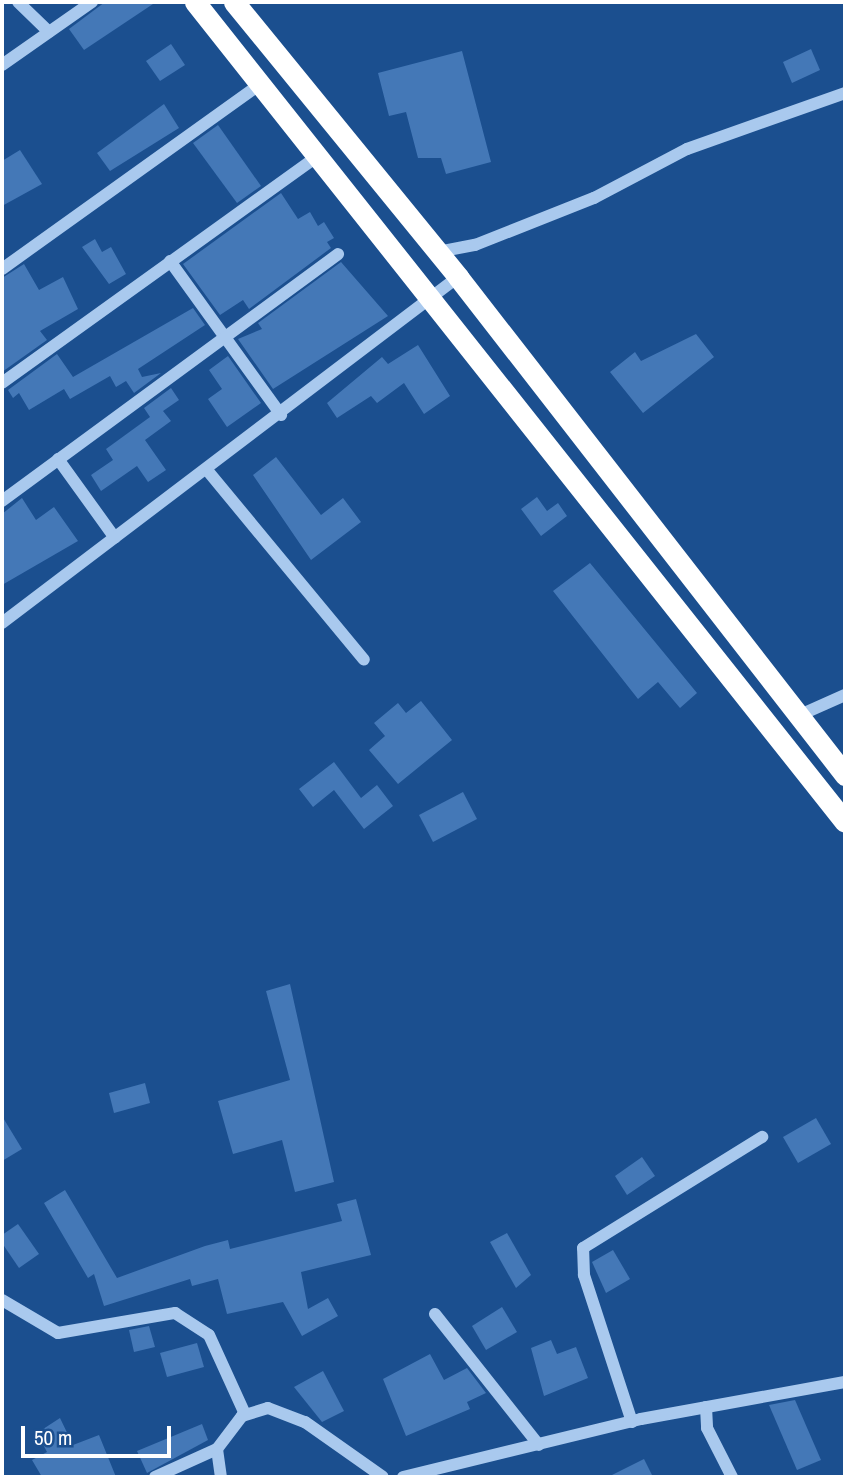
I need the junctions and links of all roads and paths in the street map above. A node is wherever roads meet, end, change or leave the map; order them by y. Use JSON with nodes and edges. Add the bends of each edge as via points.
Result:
{"nodes":[{"id":1,"x":18,"y":2,"type":"edge"},
{"id":2,"x":92,"y":2,"type":"edge"},
{"id":3,"x":195,"y":2,"type":"edge"},
{"id":4,"x":234,"y":2,"type":"edge"},
{"id":5,"x":49,"y":32,"type":"junction"},
{"id":6,"x":2,"y":65,"type":"edge"},
{"id":7,"x":262,"y":83,"type":"junction"},
{"id":8,"x":845,"y":93,"type":"edge"},
{"id":9,"x":319,"y":155,"type":"junction"},
{"id":10,"x":438,"y":252,"type":"junction"},
{"id":11,"x":338,"y":254,"type":"dead end"},
{"id":12,"x":170,"y":261,"type":"junction"},
{"id":13,"x":2,"y":269,"type":"edge"},
{"id":14,"x":458,"y":278,"type":"junction"},
{"id":15,"x":433,"y":297,"type":"junction"},
{"id":16,"x":225,"y":336,"type":"junction"},
{"id":17,"x":2,"y":383,"type":"edge"},
{"id":18,"x":281,"y":415,"type":"junction"},
{"id":19,"x":58,"y":459,"type":"junction"},
{"id":20,"x":207,"y":470,"type":"junction"},
{"id":21,"x":2,"y":501,"type":"edge"},
{"id":22,"x":115,"y":538,"type":"junction"},
{"id":23,"x":2,"y":623,"type":"edge"},
{"id":24,"x":364,"y":660,"type":"dead end"},
{"id":25,"x":845,"y":695,"type":"edge"},
{"id":26,"x":800,"y":715,"type":"junction"},
{"id":27,"x":845,"y":775,"type":"edge"},
{"id":28,"x":845,"y":822,"type":"edge"},
{"id":29,"x":762,"y":1137,"type":"dead end"},
{"id":30,"x":2,"y":1300,"type":"edge"},
{"id":31,"x":435,"y":1314,"type":"dead end"},
{"id":32,"x":845,"y":1382,"type":"edge"},
{"id":33,"x":706,"y":1407,"type":"junction"},
{"id":34,"x":246,"y":1414,"type":"junction"},
{"id":35,"x":632,"y":1422,"type":"junction"},
{"id":36,"x":539,"y":1445,"type":"junction"},
{"id":37,"x":217,"y":1449,"type":"junction"},
{"id":38,"x":155,"y":1477,"type":"edge"},
{"id":39,"x":221,"y":1477,"type":"edge"},
{"id":40,"x":383,"y":1477,"type":"edge"},
{"id":41,"x":403,"y":1477,"type":"edge"},
{"id":42,"x":732,"y":1477,"type":"edge"}],
"edges":[{"from":1,"to":5,"type":"street"},
{"from":2,"to":5,"type":"street"},
{"from":3,"to":7,"type":"highway"},
{"from":4,"to":10,"type":"highway"},
{"from":5,"to":6,"type":"street"},
{"from":7,"to":9,"type":"highway"},
{"from":7,"to":13,"type":"street"},
{"from":8,"to":10,"type":"street","via":[[687,149],[594,198],[475,245]]},
{"from":9,"to":12,"type":"street"},
{"from":9,"to":15,"type":"highway"},
{"from":10,"to":14,"type":"highway"},
{"from":11,"to":16,"type":"street"},
{"from":12,"to":16,"type":"street"},
{"from":12,"to":17,"type":"street"},
{"from":14,"to":15,"type":"street"},
{"from":14,"to":26,"type":"highway"},
{"from":15,"to":18,"type":"street"},
{"from":15,"to":28,"type":"highway"},
{"from":16,"to":18,"type":"street"},
{"from":16,"to":19,"type":"street"},
{"from":18,"to":20,"type":"street"},
{"from":19,"to":21,"type":"street"},
{"from":19,"to":22,"type":"street"},
{"from":20,"to":22,"type":"street"},
{"from":20,"to":24,"type":"street"},
{"from":22,"to":23,"type":"street"},
{"from":25,"to":26,"type":"street"},
{"from":26,"to":27,"type":"highway"},
{"from":29,"to":35,"type":"street","via":[[583,1248],[584,1275]]},
{"from":30,"to":34,"type":"street","via":[[40,1328],[58,1333],[175,1313],[209,1335]]},
{"from":31,"to":36,"type":"street"},
{"from":32,"to":33,"type":"street"},
{"from":33,"to":35,"type":"street"},
{"from":33,"to":42,"type":"street","via":[[707,1428]]},
{"from":34,"to":37,"type":"street"},
{"from":34,"to":40,"type":"street","via":[[284,1411]]},
{"from":35,"to":36,"type":"street"},
{"from":36,"to":41,"type":"street"},
{"from":37,"to":38,"type":"street"},
{"from":37,"to":39,"type":"street"}]}
